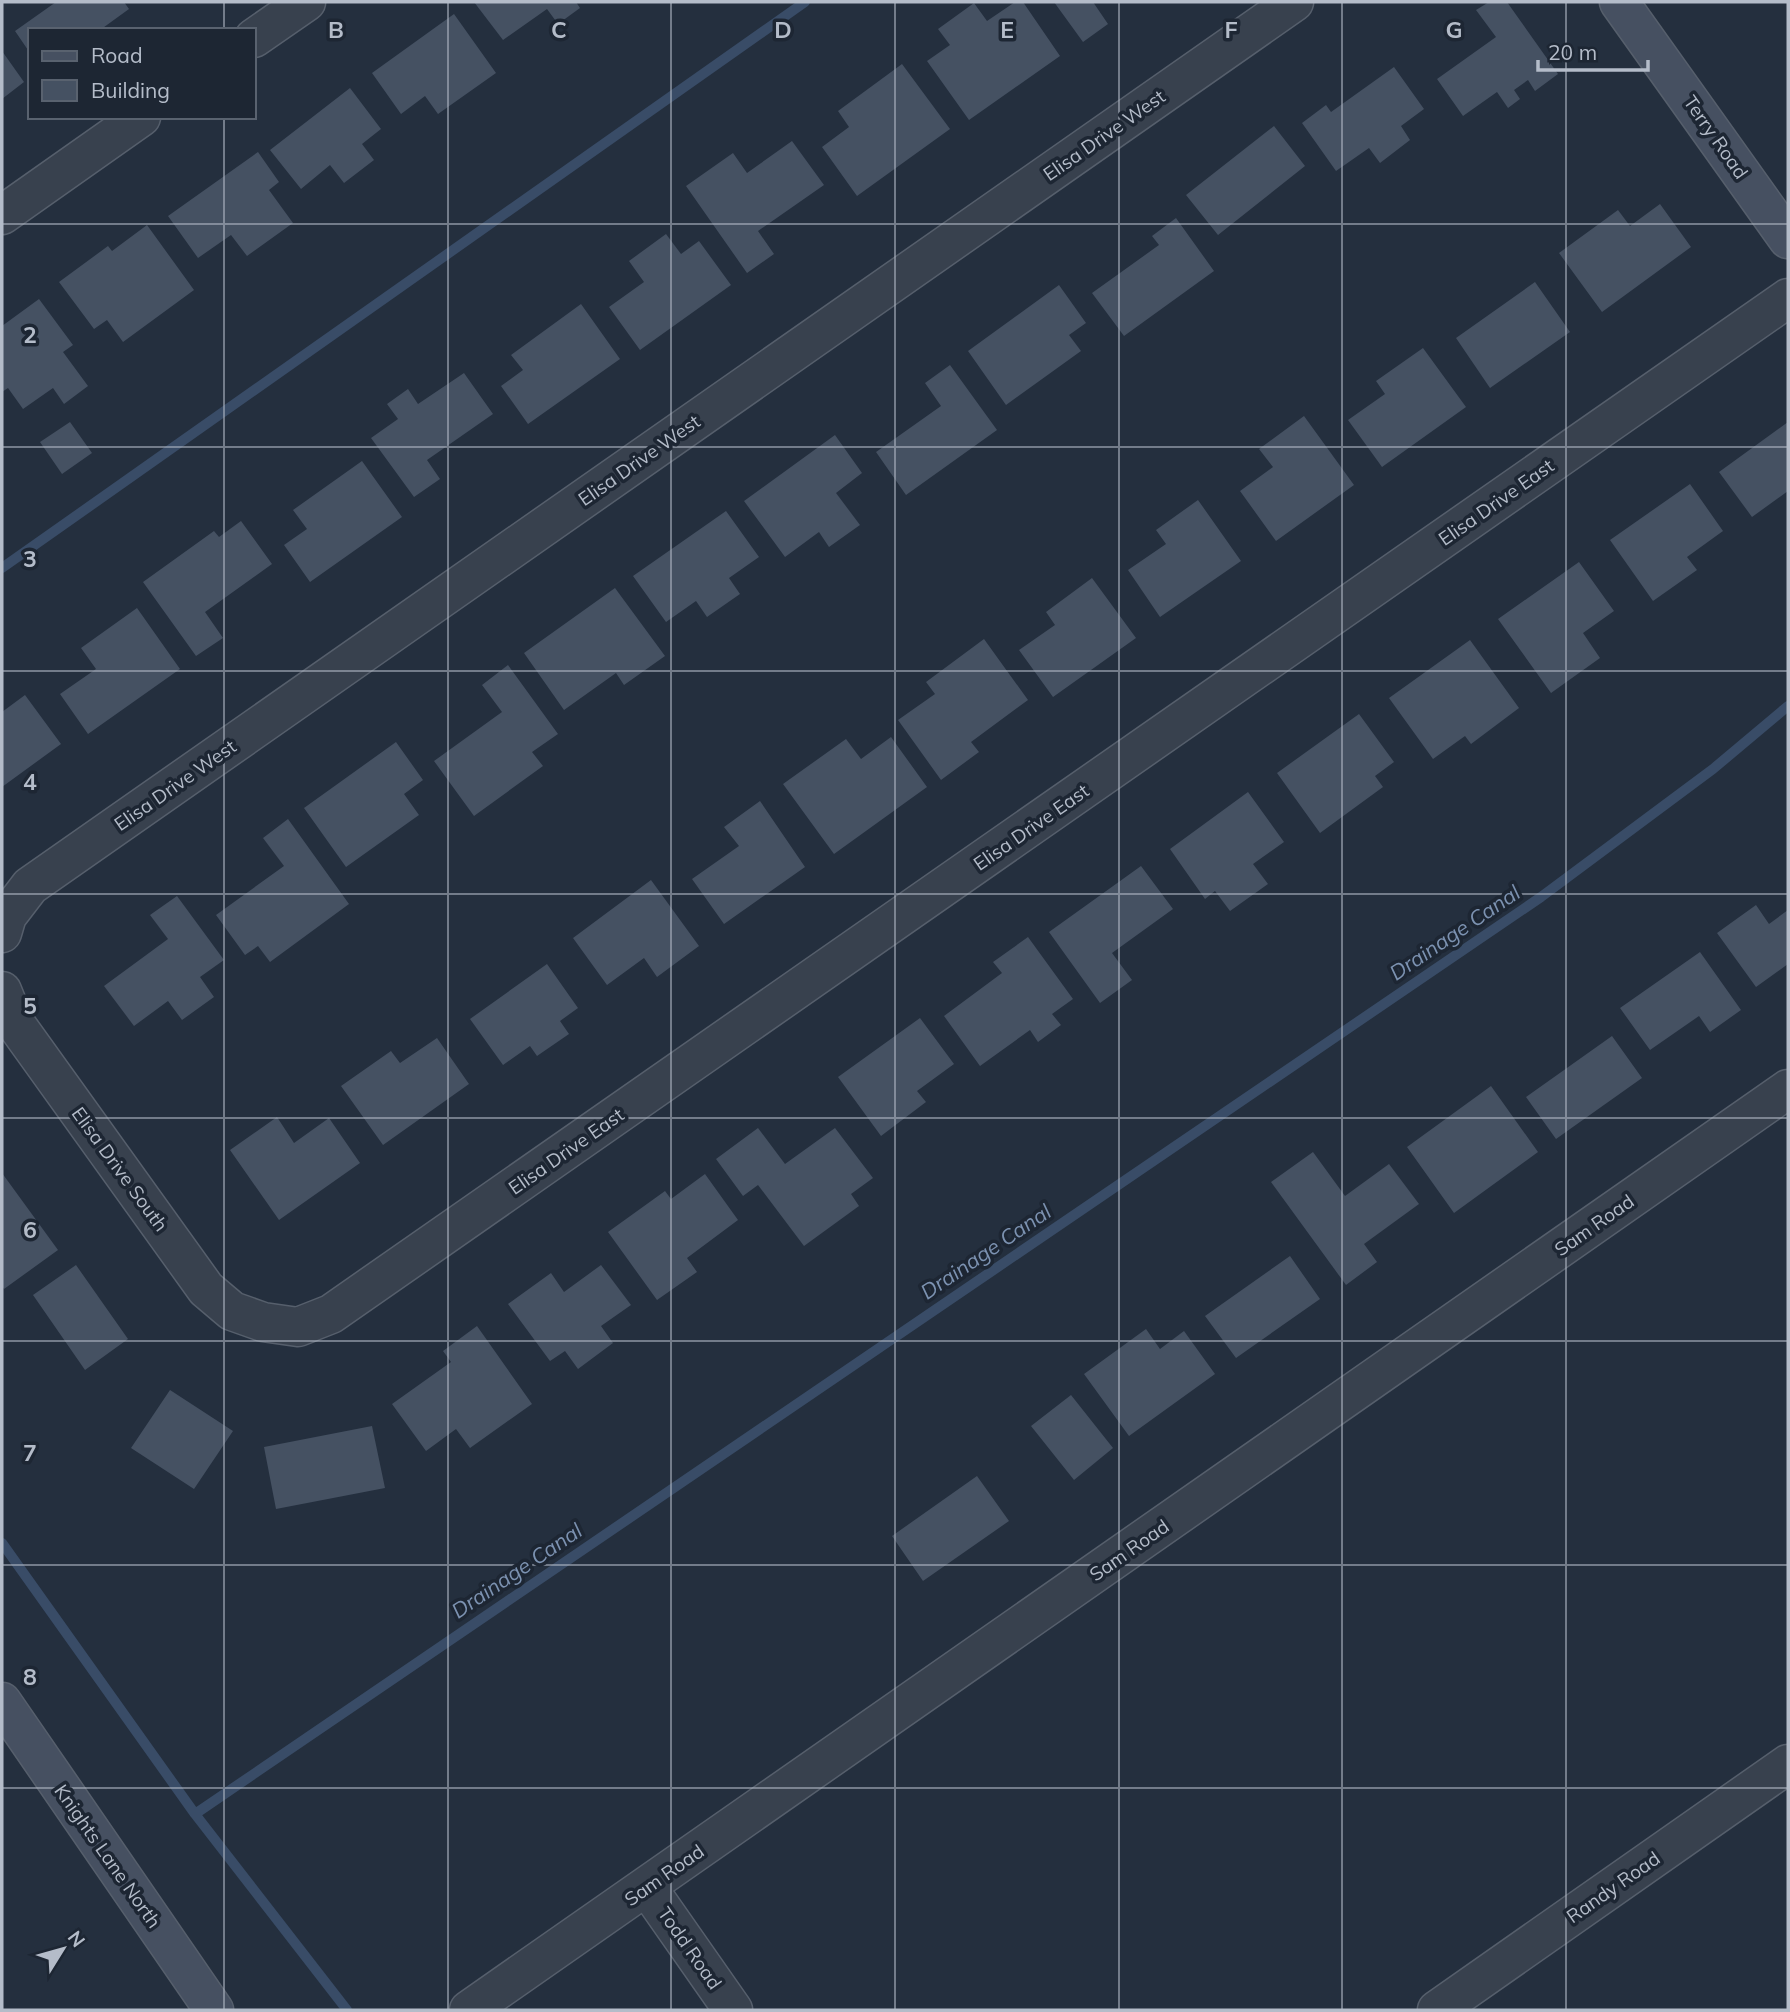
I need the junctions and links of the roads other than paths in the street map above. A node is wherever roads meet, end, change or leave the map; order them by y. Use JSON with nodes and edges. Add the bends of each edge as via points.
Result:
{"nodes":[{"id":1,"x":306,"y":2,"type":"edge"},
{"id":2,"x":1294,"y":2,"type":"edge"},
{"id":3,"x":1619,"y":2,"type":"edge"},
{"id":4,"x":256,"y":37,"type":"edge"},
{"id":5,"x":138,"y":119,"type":"edge"},
{"id":6,"x":2,"y":215,"type":"edge"},
{"id":7,"x":1788,"y":239,"type":"edge"},
{"id":8,"x":1788,"y":298,"type":"edge"},
{"id":9,"x":2,"y":933,"type":"edge"},
{"id":10,"x":2,"y":991,"type":"edge"},
{"id":11,"x":1788,"y":1089,"type":"edge"},
{"id":12,"x":263,"y":1322,"type":"joint"},
{"id":13,"x":2,"y":1702,"type":"edge"},
{"id":14,"x":1788,"y":1764,"type":"edge"},
{"id":15,"x":647,"y":1886,"type":"junction"},
{"id":16,"x":214,"y":2010,"type":"edge"},
{"id":17,"x":469,"y":2010,"type":"edge"},
{"id":18,"x":733,"y":2010,"type":"edge"},
{"id":19,"x":1437,"y":2010,"type":"edge"}],
"edges":[{"from":1,"to":4,"type":"street"},
{"from":2,"to":9,"type":"street","name":"Elisa Drive West","via":[[30,886],[7,916]]},
{"from":3,"to":7,"type":"street","name":"Terry Road"},
{"from":5,"to":6,"type":"street"},
{"from":8,"to":12,"type":"street","name":"Elisa Drive East","via":[[331,1314],[298,1327]]},
{"from":10,"to":12,"type":"street","name":"Elisa Drive South","via":[[15,1023],[206,1289],[232,1311]]},
{"from":11,"to":15,"type":"street","name":"Sam Road"},
{"from":13,"to":16,"type":"street","name":"Knights Lane North"},
{"from":14,"to":19,"type":"street","name":"Randy Road"},
{"from":15,"to":17,"type":"street","name":"Sam Road"},
{"from":15,"to":18,"type":"street","name":"Todd Road"}]}
